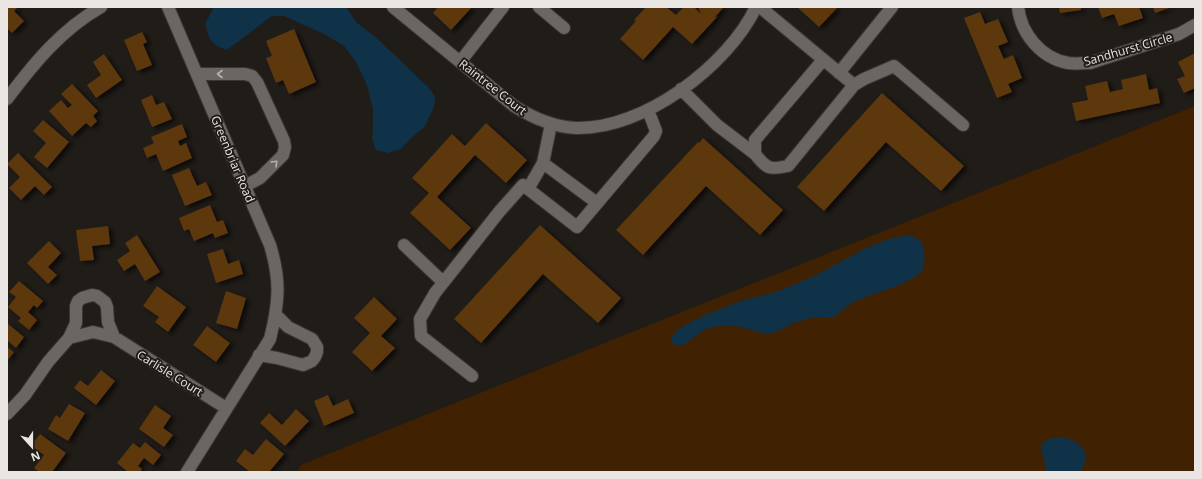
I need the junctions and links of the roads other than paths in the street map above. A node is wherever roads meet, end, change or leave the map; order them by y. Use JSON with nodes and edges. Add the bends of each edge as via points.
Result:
{"nodes":[{"id":1,"x":101,"y":7,"type":"edge"},
{"id":2,"x":168,"y":7,"type":"edge"},
{"id":3,"x":393,"y":7,"type":"edge"},
{"id":4,"x":504,"y":7,"type":"edge"},
{"id":5,"x":539,"y":7,"type":"edge"},
{"id":6,"x":756,"y":7,"type":"edge"},
{"id":7,"x":760,"y":7,"type":"edge"},
{"id":8,"x":892,"y":7,"type":"edge"},
{"id":9,"x":1018,"y":7,"type":"edge"},
{"id":10,"x":1195,"y":25,"type":"edge"},
{"id":11,"x":564,"y":28,"type":"dead end"},
{"id":12,"x":823,"y":60,"type":"junction"},
{"id":13,"x":460,"y":62,"type":"junction"},
{"id":14,"x":197,"y":74,"type":"junction"},
{"id":15,"x":839,"y":74,"type":"junction"},
{"id":16,"x":854,"y":85,"type":"junction"},
{"id":17,"x":682,"y":89,"type":"junction"},
{"id":18,"x":7,"y":98,"type":"edge"},
{"id":19,"x":648,"y":110,"type":"junction"},
{"id":20,"x":551,"y":124,"type":"junction"},
{"id":21,"x":963,"y":125,"type":"dead end"},
{"id":22,"x":755,"y":154,"type":"junction"},
{"id":23,"x":543,"y":163,"type":"junction"},
{"id":24,"x":245,"y":186,"type":"junction"},
{"id":25,"x":528,"y":189,"type":"junction"},
{"id":26,"x":597,"y":203,"type":"junction"},
{"id":27,"x":404,"y":245,"type":"dead end"},
{"id":28,"x":444,"y":282,"type":"junction"},
{"id":29,"x":276,"y":315,"type":"junction"},
{"id":30,"x":114,"y":337,"type":"junction"},
{"id":31,"x":69,"y":338,"type":"junction"},
{"id":32,"x":259,"y":355,"type":"junction"},
{"id":33,"x":472,"y":376,"type":"dead end"},
{"id":34,"x":226,"y":408,"type":"junction"},
{"id":35,"x":7,"y":414,"type":"edge"},
{"id":36,"x":187,"y":472,"type":"edge"}],
"edges":[{"from":1,"to":18,"type":"street","via":[[55,41]]},
{"from":2,"to":14,"type":"street","name":"Greenbriar Road"},
{"from":3,"to":13,"type":"street","name":"Raintree Court"},
{"from":4,"to":13,"type":"street"},
{"from":5,"to":11,"type":"street"},
{"from":6,"to":17,"type":"street","name":"Raintree Court","via":[[723,54]]},
{"from":7,"to":12,"type":"street"},
{"from":8,"to":15,"type":"street"},
{"from":9,"to":10,"type":"street","name":"Sandhurst Circle","via":[[1022,25],[1032,42],[1054,59],[1076,64],[1179,34]]},
{"from":12,"to":15,"type":"street"},
{"from":12,"to":22,"type":"street","via":[[755,140]]},
{"from":13,"to":20,"type":"street","name":"Raintree Court","via":[[514,106]]},
{"from":14,"to":24,"type":"street","name":"Greenbriar Road"},
{"from":24,"to":14,"type":"street","one_way":true,"via":[[260,178],[283,155],[284,141],[252,76]]},
{"from":15,"to":16,"type":"street"},
{"from":16,"to":21,"type":"street","via":[[894,66]]},
{"from":16,"to":22,"type":"street","via":[[788,166],[775,169],[764,165]]},
{"from":17,"to":19,"type":"street","name":"Raintree Court"},
{"from":17,"to":22,"type":"street","via":[[716,125]]},
{"from":19,"to":20,"type":"street","name":"Raintree Court","via":[[612,124],[594,127],[576,128]]},
{"from":19,"to":26,"type":"street","via":[[656,131],[654,136]]},
{"from":20,"to":23,"type":"street"},
{"from":23,"to":25,"type":"street"},
{"from":23,"to":26,"type":"street"},
{"from":24,"to":29,"type":"street","name":"Greenbriar Road","via":[[275,261],[278,279]]},
{"from":25,"to":26,"type":"street","via":[[577,227]]},
{"from":25,"to":28,"type":"street","via":[[523,185]]},
{"from":27,"to":28,"type":"street"},
{"from":28,"to":33,"type":"street","via":[[434,293],[420,319],[421,336]]},
{"from":29,"to":32,"type":"street","name":"Greenbriar Road","via":[[270,338]]},
{"from":29,"to":32,"type":"street","via":[[288,327],[312,338],[317,347],[315,357],[303,365]]},
{"from":30,"to":31,"type":"street","name":"Carlisle Court","via":[[93,332]]},
{"from":30,"to":31,"type":"street","via":[[108,322],[105,302],[97,296],[87,295],[78,301],[76,323]]},
{"from":30,"to":34,"type":"street","name":"Carlisle Court"},
{"from":31,"to":35,"type":"street"},
{"from":32,"to":34,"type":"street","name":"Greenbriar Road"},
{"from":34,"to":36,"type":"street","name":"Greenbriar Road"}]}
